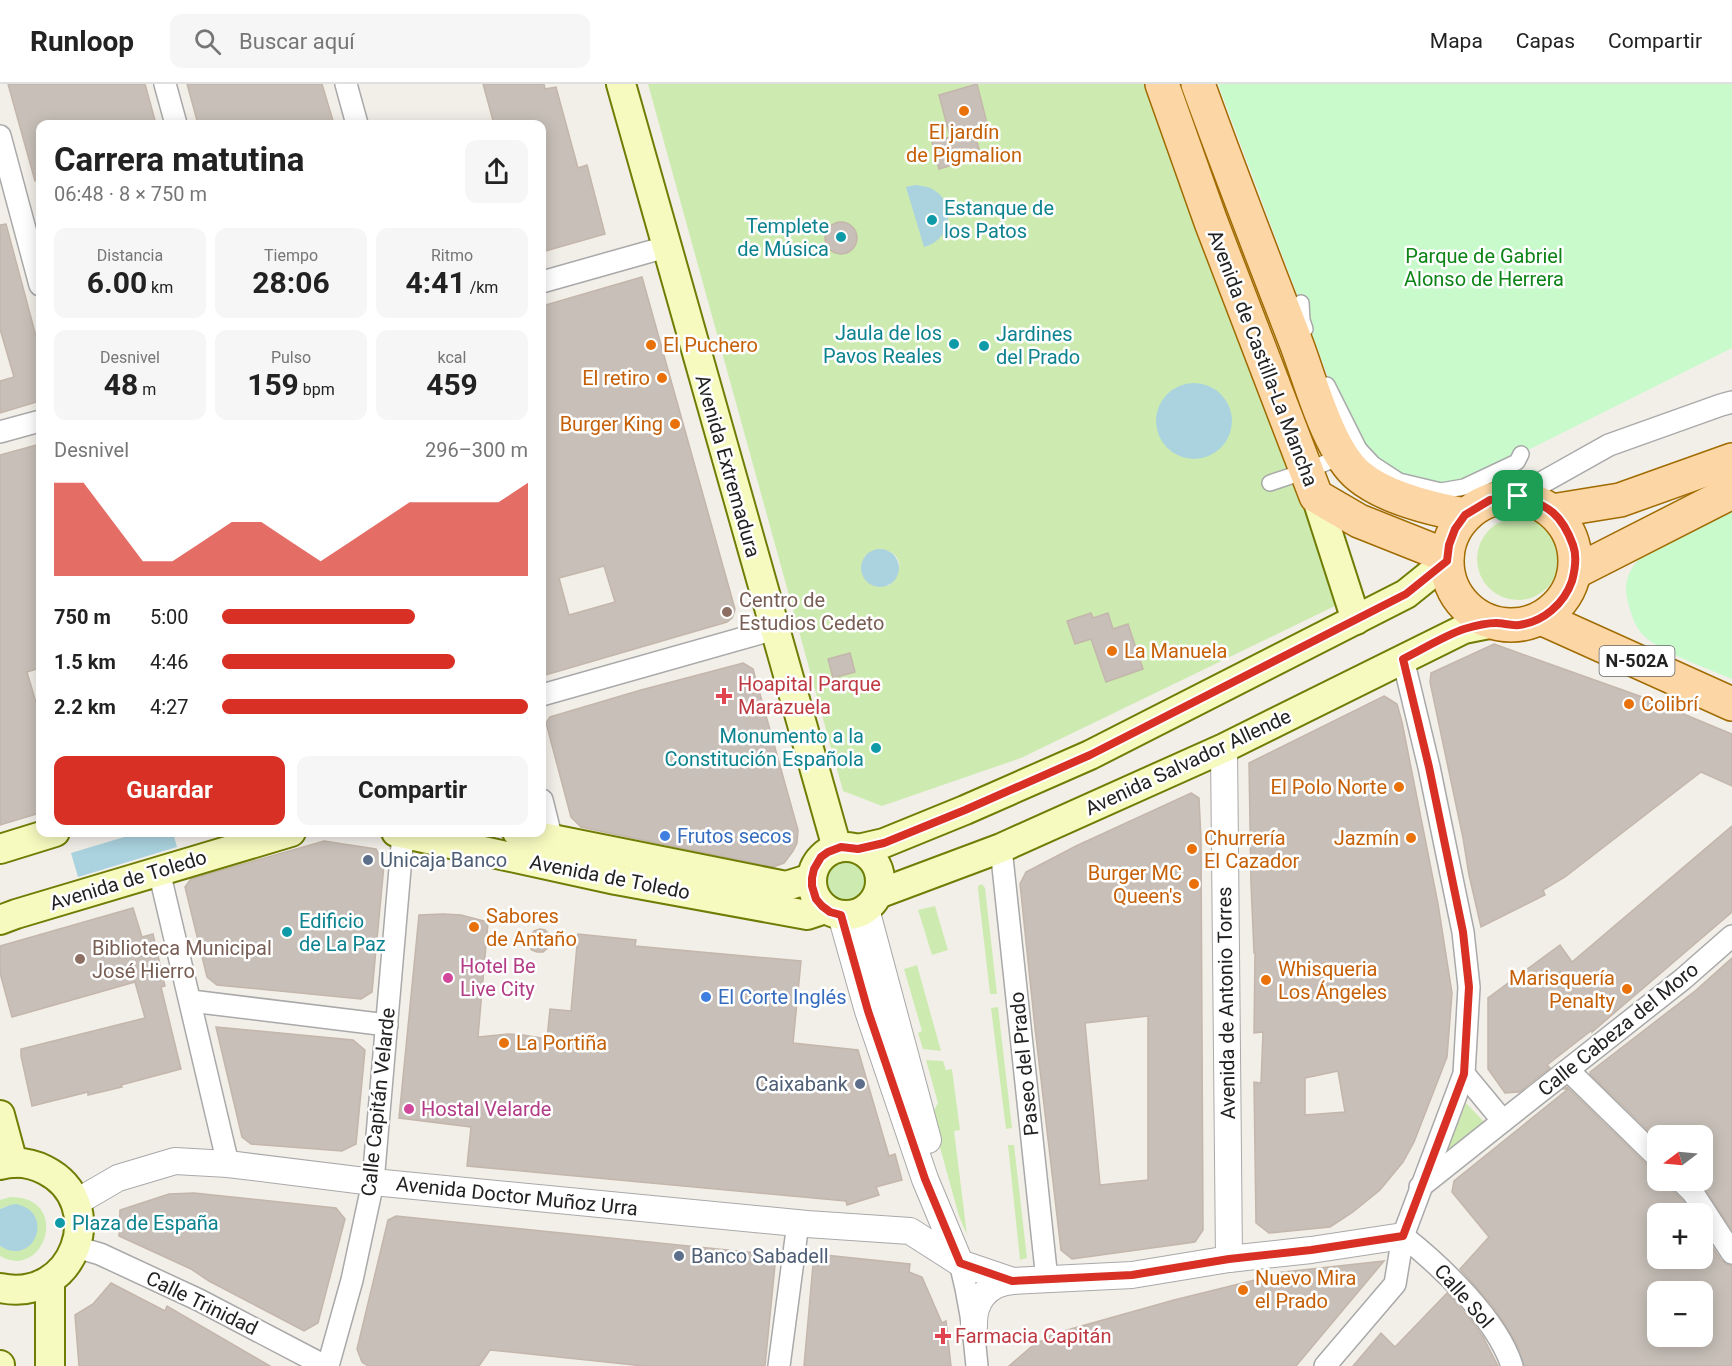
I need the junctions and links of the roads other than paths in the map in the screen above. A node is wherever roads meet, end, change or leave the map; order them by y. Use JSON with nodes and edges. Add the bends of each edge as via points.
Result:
{"nodes":[{"id":1,"x":165,"y":84,"type":"edge"},
{"id":2,"x":346,"y":84,"type":"edge"},
{"id":3,"x":621,"y":84,"type":"edge"},
{"id":4,"x":1162,"y":84,"type":"edge"},
{"id":5,"x":1198,"y":84,"type":"edge"},
{"id":6,"x":175,"y":120,"type":"edge"},
{"id":7,"x":356,"y":120,"type":"edge"},
{"id":8,"x":0,"y":136,"type":"edge"},
{"id":9,"x":666,"y":247,"type":"junction"},
{"id":10,"x":36,"y":270,"type":"edge"},
{"id":11,"x":546,"y":281,"type":"edge"},
{"id":12,"x":1301,"y":303,"type":"dead end"},
{"id":13,"x":1732,"y":402,"type":"edge"},
{"id":14,"x":36,"y":422,"type":"edge"},
{"id":15,"x":0,"y":432,"type":"edge"},
{"id":16,"x":1350,"y":453,"type":"junction"},
{"id":17,"x":1521,"y":454,"type":"dead end"},
{"id":18,"x":1732,"y":460,"type":"edge"},
{"id":19,"x":1270,"y":483,"type":"dead end"},
{"id":20,"x":1311,"y":483,"type":"junction"},
{"id":21,"x":1728,"y":493,"type":"edge"},
{"id":22,"x":1518,"y":496,"type":"junction"},
{"id":23,"x":1552,"y":510,"type":"junction"},
{"id":24,"x":1465,"y":515,"type":"junction"},
{"id":25,"x":1447,"y":558,"type":"junction"},
{"id":26,"x":1575,"y":572,"type":"junction"},
{"id":27,"x":1541,"y":618,"type":"junction"},
{"id":28,"x":1356,"y":620,"type":"junction"},
{"id":29,"x":1494,"y":623,"type":"junction"},
{"id":30,"x":774,"y":629,"type":"junction"},
{"id":31,"x":1403,"y":659,"type":"junction"},
{"id":32,"x":546,"y":694,"type":"edge"},
{"id":33,"x":1732,"y":704,"type":"edge"},
{"id":34,"x":1224,"y":748,"type":"junction"},
{"id":35,"x":546,"y":816,"type":"edge"},
{"id":36,"x":39,"y":837,"type":"edge"},
{"id":37,"x":274,"y":837,"type":"edge"},
{"id":38,"x":399,"y":837,"type":"edge"},
{"id":39,"x":417,"y":837,"type":"edge"},
{"id":40,"x":539,"y":837,"type":"edge"},
{"id":41,"x":552,"y":840,"type":"junction"},
{"id":42,"x":847,"y":848,"type":"junction"},
{"id":43,"x":1002,"y":848,"type":"junction"},
{"id":44,"x":0,"y":849,"type":"edge"},
{"id":45,"x":159,"y":871,"type":"junction"},
{"id":46,"x":812,"y":878,"type":"junction"},
{"id":47,"x":853,"y":907,"type":"junction"},
{"id":48,"x":0,"y":920,"type":"edge"},
{"id":49,"x":1732,"y":936,"type":"edge"},
{"id":50,"x":191,"y":1001,"type":"junction"},
{"id":51,"x":387,"y":1025,"type":"junction"},
{"id":52,"x":1568,"y":1070,"type":"junction"},
{"id":53,"x":1464,"y":1074,"type":"junction"},
{"id":54,"x":0,"y":1115,"type":"edge"},
{"id":55,"x":1503,"y":1121,"type":"junction"},
{"id":56,"x":1647,"y":1147,"type":"edge"},
{"id":57,"x":6,"y":1164,"type":"edge"},
{"id":58,"x":228,"y":1164,"type":"junction"},
{"id":59,"x":925,"y":1179,"type":"junction"},
{"id":60,"x":373,"y":1182,"type":"junction"},
{"id":61,"x":1420,"y":1187,"type":"junction"},
{"id":62,"x":1691,"y":1191,"type":"edge"},
{"id":63,"x":75,"y":1203,"type":"junction"},
{"id":64,"x":798,"y":1223,"type":"junction"},
{"id":65,"x":910,"y":1231,"type":"junction"},
{"id":66,"x":1403,"y":1236,"type":"junction"},
{"id":67,"x":76,"y":1248,"type":"junction"},
{"id":68,"x":1732,"y":1253,"type":"edge"},
{"id":69,"x":1229,"y":1259,"type":"junction"},
{"id":70,"x":960,"y":1263,"type":"junction"},
{"id":71,"x":1047,"y":1280,"type":"junction"},
{"id":72,"x":50,"y":1281,"type":"junction"},
{"id":73,"x":1012,"y":1281,"type":"junction"},
{"id":74,"x":0,"y":1288,"type":"edge"},
{"id":75,"x":974,"y":1326,"type":"junction"},
{"id":76,"x":50,"y":1366,"type":"edge"},
{"id":77,"x":326,"y":1366,"type":"edge"},
{"id":78,"x":779,"y":1366,"type":"edge"},
{"id":79,"x":977,"y":1366,"type":"edge"},
{"id":80,"x":1325,"y":1366,"type":"edge"},
{"id":81,"x":1512,"y":1366,"type":"edge"}],
"edges":[{"from":1,"to":6,"type":"street"},
{"from":2,"to":7,"type":"street"},
{"from":3,"to":9,"type":"main road","name":"Avenida Extremadura"},
{"from":4,"to":20,"type":"main road","name":"Avenida de Castilla-La Mancha"},
{"from":5,"to":16,"type":"main road","name":"Avenida de Castilla-La Mancha","via":[[1320,410]]},
{"from":8,"to":10,"type":"street"},
{"from":9,"to":11,"type":"street"},
{"from":9,"to":30,"type":"main road","name":"Avenida Extremadura"},
{"from":12,"to":16,"type":"street","via":[[1302,320]]},
{"from":13,"to":22,"type":"street","via":[[1609,445]]},
{"from":14,"to":15,"type":"street"},
{"from":16,"to":17,"type":"street","via":[[1399,481],[1441,491],[1464,487],[1517,462]]},
{"from":16,"to":20,"type":"street"},
{"from":16,"to":24,"type":"main road","name":"Avenida de Castilla-La Mancha","via":[[1359,476],[1383,491]]},
{"from":18,"to":23,"type":"main road","via":[[1620,500]]},
{"from":19,"to":20,"type":"street"},
{"from":20,"to":25,"type":"main road","name":"Avenida de Castilla-La Mancha","via":[[1359,521]]},
{"from":20,"to":28,"type":"main road"},
{"from":21,"to":26,"type":"main road"},
{"from":22,"to":23,"type":"main road"},
{"from":22,"to":24,"type":"main road","via":[[1490,500]]},
{"from":23,"to":26,"type":"main road","via":[[1566,527],[1575,549]]},
{"from":24,"to":25,"type":"main road","via":[[1455,529]]},
{"from":25,"to":28,"type":"main road","via":[[1406,594]]},
{"from":25,"to":29,"type":"main road","via":[[1454,590],[1464,604]]},
{"from":26,"to":27,"type":"main road","via":[[1569,590]]},
{"from":27,"to":29,"type":"main road","via":[[1518,625]]},
{"from":27,"to":33,"type":"main road","number":"N-502A"},
{"from":28,"to":42,"type":"main road","via":[[1090,755],[884,843]]},
{"from":29,"to":31,"type":"main road","name":"Avenida Salvador Allende","via":[[1464,629]]},
{"from":30,"to":32,"type":"street"},
{"from":30,"to":42,"type":"main road","name":"Avenida Extremadura"},
{"from":31,"to":34,"type":"main road","name":"Avenida Salvador Allende"},
{"from":31,"to":53,"type":"street","via":[[1463,932],[1469,987]]},
{"from":34,"to":43,"type":"main road","name":"Avenida Salvador Allende"},
{"from":34,"to":69,"type":"street","name":"Avenida de Antonio Torres"},
{"from":35,"to":41,"type":"street"},
{"from":36,"to":44,"type":"main road"},
{"from":37,"to":45,"type":"main road","name":"Avenida de Toledo"},
{"from":38,"to":51,"type":"street","name":"Calle Capitán Velarde"},
{"from":39,"to":47,"type":"main road","name":"Avenida de Toledo","via":[[616,880],[807,915]]},
{"from":40,"to":41,"type":"main road","name":"Avenida de Toledo"},
{"from":41,"to":46,"type":"main road","name":"Avenida de Toledo","via":[[786,886]]},
{"from":42,"to":46,"type":"main road","via":[[821,857]]},
{"from":42,"to":47,"type":"main road","name":"Avenida Extremadura","via":[[872,858],[880,878]]},
{"from":43,"to":47,"type":"main road","name":"Avenida Salvador Allende"},
{"from":43,"to":71,"type":"street","name":"Paseo del Prado"},
{"from":45,"to":48,"type":"main road","name":"Avenida de Toledo"},
{"from":45,"to":50,"type":"street"},
{"from":46,"to":47,"type":"main road","name":"Avenida Extremadura","via":[[814,895]]},
{"from":47,"to":59,"type":"street","name":"Avenida Extremadura","via":[[868,1011]]},
{"from":47,"to":70,"type":"street","name":"Avenida Extremadura","via":[[896,1015]]},
{"from":49,"to":52,"type":"street","name":"Calle Cabeza del Moro"},
{"from":50,"to":51,"type":"street"},
{"from":50,"to":58,"type":"street"},
{"from":51,"to":60,"type":"street","name":"Calle Capitán Velarde"},
{"from":52,"to":55,"type":"street","name":"Calle Cabeza del Moro"},
{"from":52,"to":56,"type":"street"},
{"from":53,"to":55,"type":"street"},
{"from":53,"to":61,"type":"street"},
{"from":54,"to":57,"type":"main road"},
{"from":55,"to":61,"type":"street","name":"Calle Cabeza del Moro"},
{"from":57,"to":63,"type":"main road","via":[[28,1164],[50,1173]]},
{"from":58,"to":60,"type":"street","name":"Avenida Doctor Muñoz Urra"},
{"from":58,"to":63,"type":"street","name":"Avenida Doctor Muñoz Urra","via":[[175,1161],[118,1178]]},
{"from":59,"to":65,"type":"street","via":[[930,1198],[929,1221],[926,1227]]},
{"from":59,"to":70,"type":"street","name":"Avenida Extremadura"},
{"from":60,"to":64,"type":"street","name":"Avenida Doctor Muñoz Urra"},
{"from":60,"to":77,"type":"street","name":"Calle Capitán Velarde"},
{"from":61,"to":66,"type":"street"},
{"from":62,"to":68,"type":"street"},
{"from":63,"to":67,"type":"main road","via":[[79,1221]]},
{"from":64,"to":65,"type":"street","name":"Avenida Doctor Muñoz Urra"},
{"from":64,"to":78,"type":"street"},
{"from":65,"to":70,"type":"street","name":"Avenida Doctor Muñoz Urra"},
{"from":66,"to":69,"type":"street"},
{"from":66,"to":80,"type":"street","via":[[1395,1284]]},
{"from":66,"to":81,"type":"street","name":"Calle Sol","via":[[1427,1255],[1482,1313]]},
{"from":67,"to":72,"type":"main road","via":[[63,1270]]},
{"from":67,"to":77,"type":"street","name":"Calle Trinidad","via":[[100,1254],[199,1300]]},
{"from":69,"to":71,"type":"street","via":[[1132,1275]]},
{"from":70,"to":73,"type":"street","name":"Avenida Doctor Muñoz Urra"},
{"from":70,"to":75,"type":"street"},
{"from":71,"to":73,"type":"street"},
{"from":72,"to":74,"type":"main road","via":[[24,1290]]},
{"from":72,"to":76,"type":"main road"},
{"from":73,"to":75,"type":"street","via":[[996,1284],[983,1295],[975,1310]]},
{"from":75,"to":79,"type":"street"}]}
